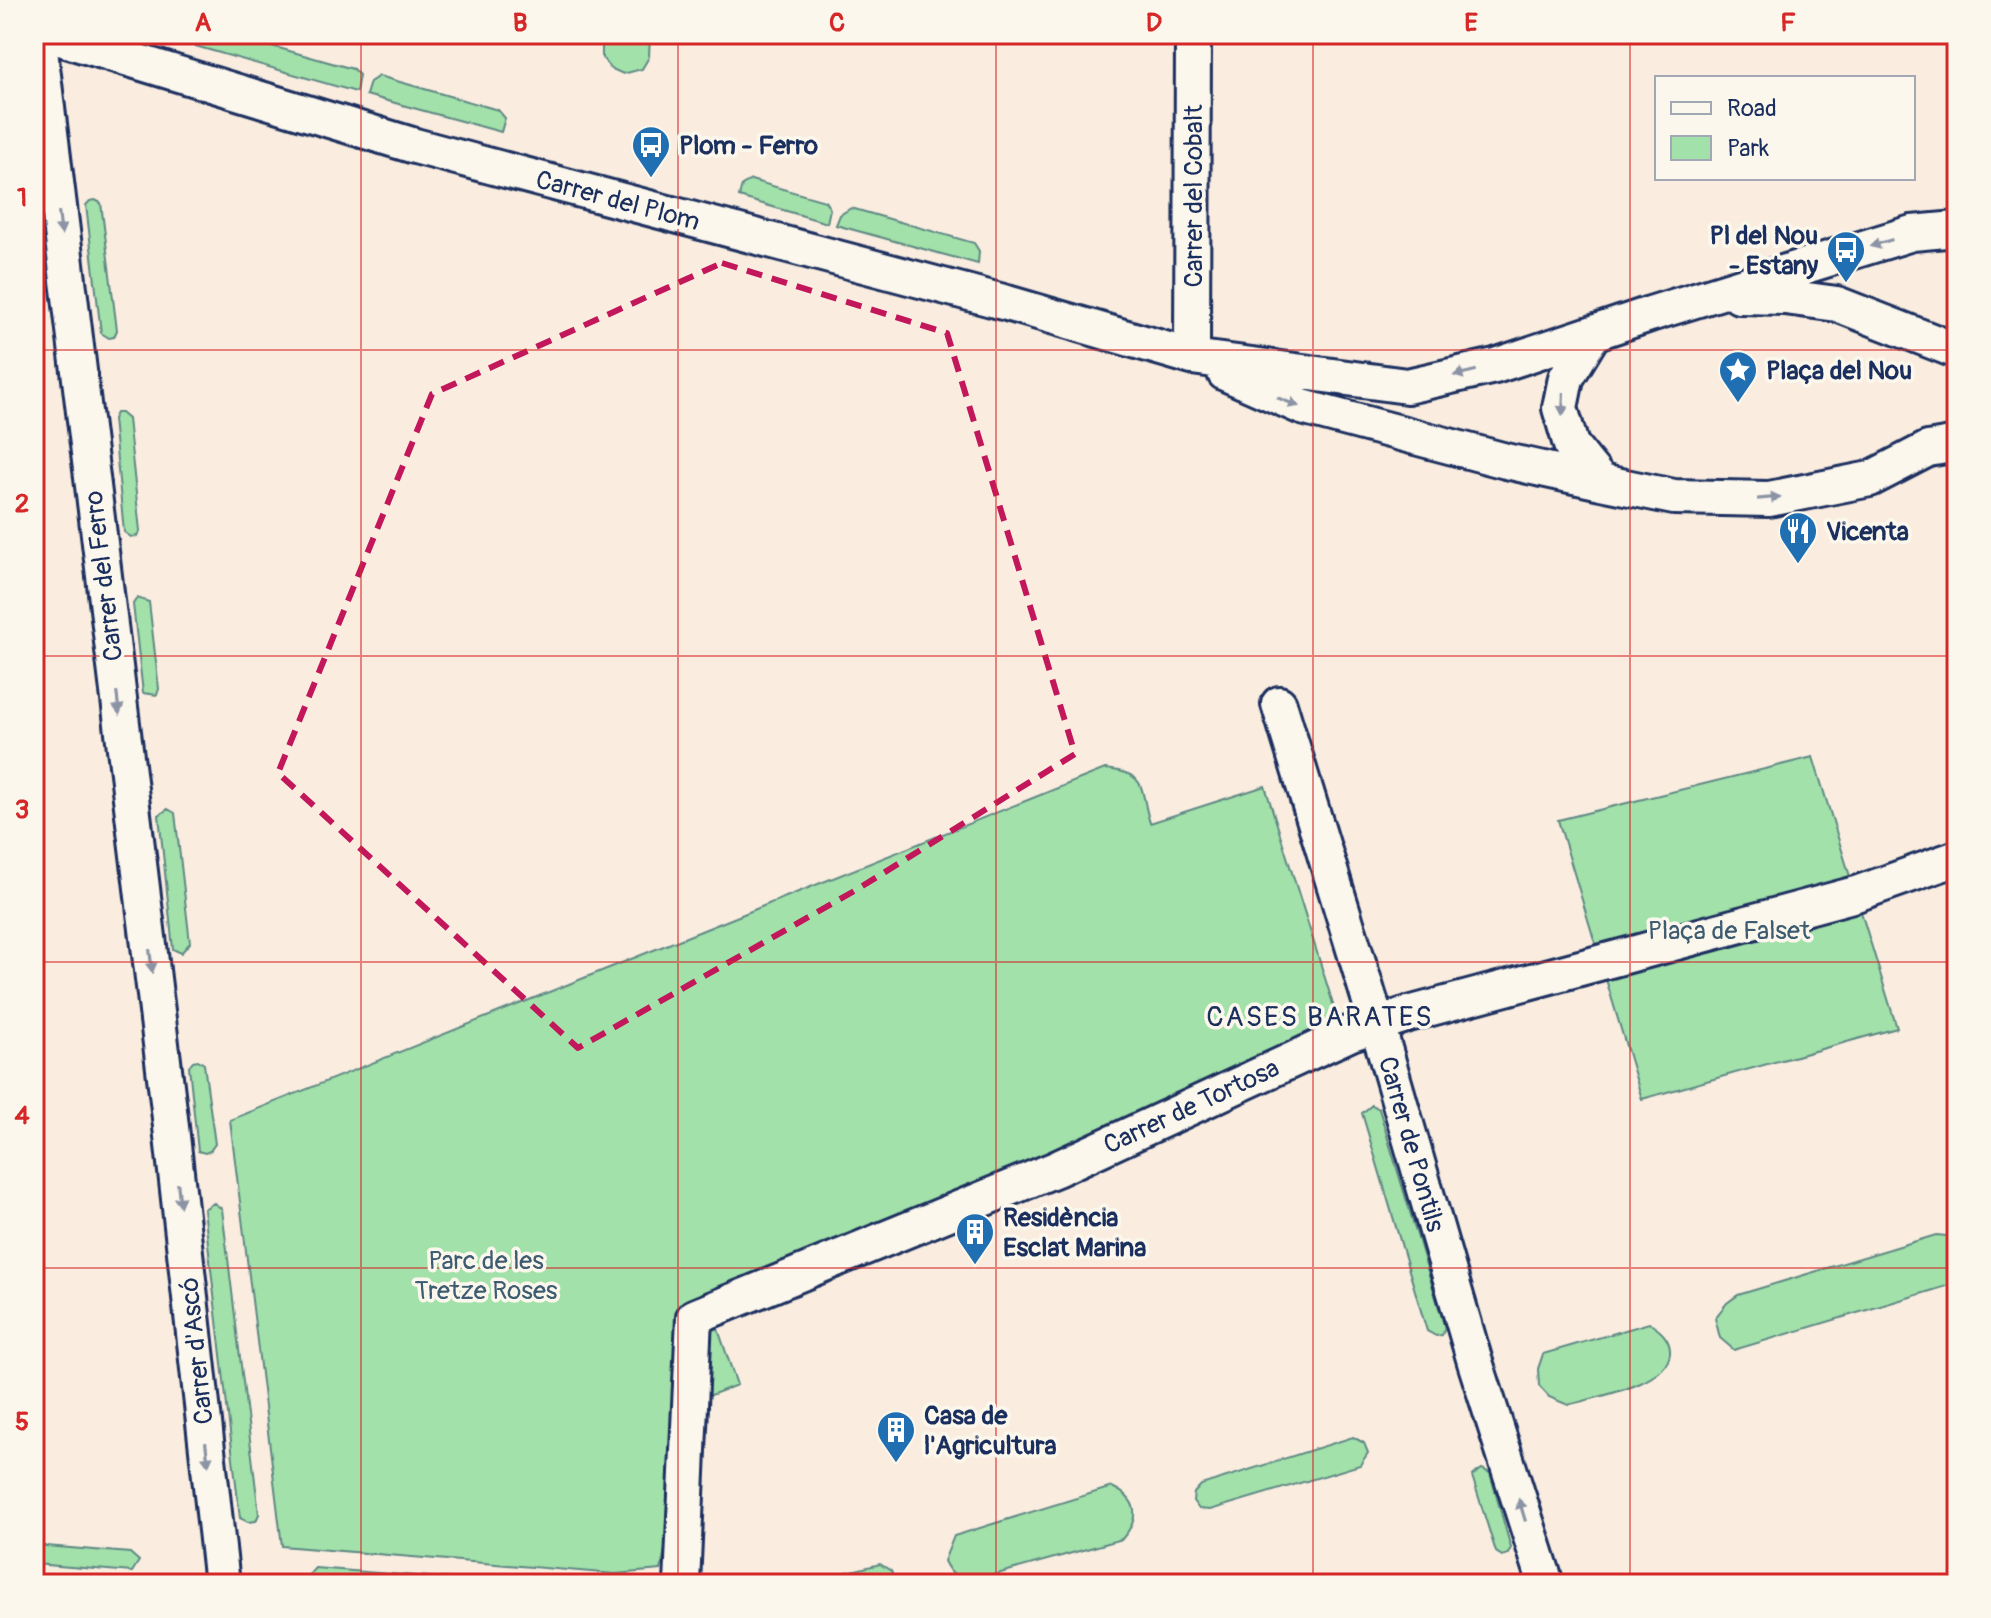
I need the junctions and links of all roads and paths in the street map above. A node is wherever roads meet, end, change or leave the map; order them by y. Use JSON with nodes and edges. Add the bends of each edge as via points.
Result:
{"nodes":[{"id":1,"x":38,"y":34,"type":"edge"},
{"id":2,"x":47,"y":34,"type":"edge"},
{"id":3,"x":1193,"y":34,"type":"edge"},
{"id":4,"x":1957,"y":229,"type":"edge"},
{"id":5,"x":1710,"y":295,"type":"junction"},
{"id":6,"x":1593,"y":334,"type":"junction"},
{"id":7,"x":1957,"y":351,"type":"edge"},
{"id":8,"x":1192,"y":357,"type":"junction"},
{"id":9,"x":1957,"y":444,"type":"edge"},
{"id":10,"x":1601,"y":482,"type":"junction"},
{"id":11,"x":1279,"y":704,"type":"dead end"},
{"id":12,"x":1957,"y":858,"type":"edge"},
{"id":13,"x":1377,"y":1024,"type":"junction"},
{"id":14,"x":170,"y":1118,"type":"joint"},
{"id":15,"x":222,"y":1584,"type":"edge"},
{"id":16,"x":682,"y":1584,"type":"edge"},
{"id":17,"x":1546,"y":1584,"type":"edge"}],
"edges":[{"from":1,"to":14,"type":"street","name":"Carrer del Ferro","one_way":true},
{"from":2,"to":8,"type":"street","name":"Carrer del Plom","via":[[415,146]]},
{"from":3,"to":8,"type":"street","name":"Carrer del Cobalt"},
{"from":4,"to":5,"type":"street","one_way":true,"via":[[1912,233]]},
{"from":5,"to":6,"type":"street"},
{"from":5,"to":7,"type":"street","via":[[1837,304]]},
{"from":6,"to":8,"type":"street","one_way":true,"via":[[1495,366],[1407,386]]},
{"from":6,"to":10,"type":"street","one_way":true,"via":[[1566,378],[1560,408],[1571,445]]},
{"from":8,"to":10,"type":"street","one_way":true,"via":[[1302,407]]},
{"from":10,"to":9,"type":"street","one_way":true,"via":[[1674,497],[1769,499],[1870,479],[1928,449]]},
{"from":11,"to":13,"type":"street","name":"Carrer de Pontils"},
{"from":12,"to":13,"type":"street","name":"Carrer de Tortosa","via":[[1856,894]]},
{"from":13,"to":16,"type":"street","name":"Carrer de Tortosa","via":[[1056,1169],[694,1317]]},
{"from":17,"to":13,"type":"street","name":"Carrer de Pontils","one_way":true},
{"from":14,"to":15,"type":"street","name":"Carrer d'Ascó","one_way":true}]}
